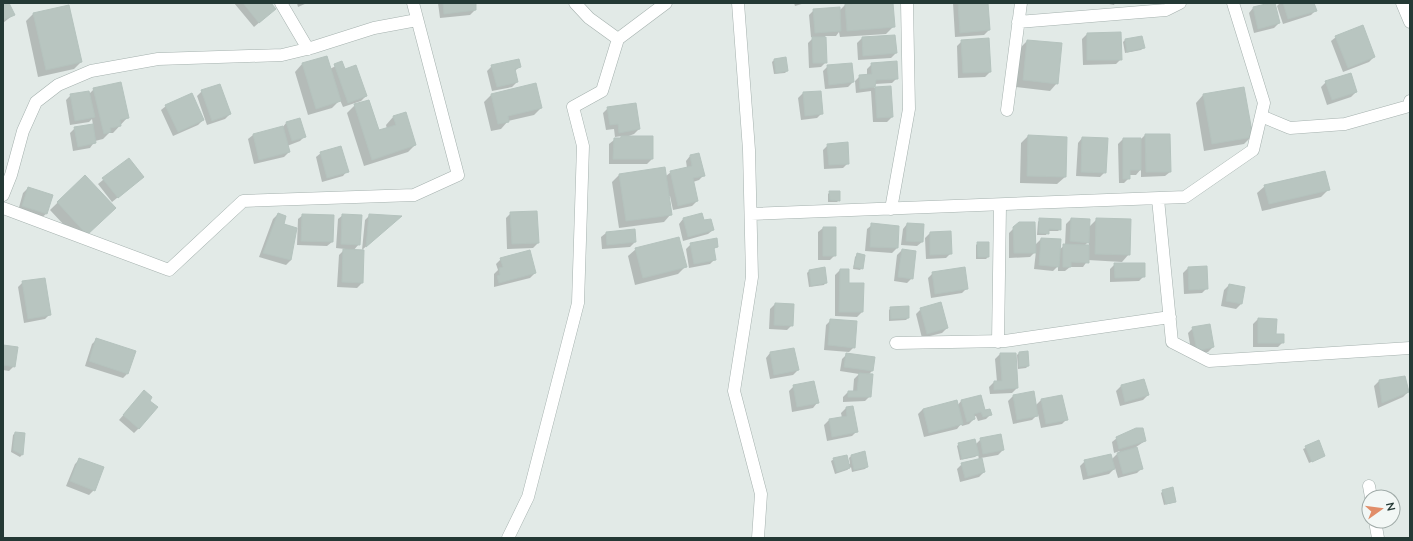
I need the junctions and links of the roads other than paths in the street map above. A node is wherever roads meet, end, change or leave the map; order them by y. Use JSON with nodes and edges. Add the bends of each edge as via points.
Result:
{"nodes":[{"id":1,"x":280,"y":3,"type":"edge"},
{"id":2,"x":413,"y":3,"type":"edge"},
{"id":3,"x":575,"y":3,"type":"edge"},
{"id":4,"x":666,"y":3,"type":"edge"},
{"id":5,"x":738,"y":3,"type":"edge"},
{"id":6,"x":907,"y":3,"type":"edge"},
{"id":7,"x":1021,"y":3,"type":"edge"},
{"id":8,"x":1180,"y":3,"type":"edge"},
{"id":9,"x":1233,"y":3,"type":"edge"},
{"id":10,"x":1402,"y":3,"type":"edge"},
{"id":11,"x":417,"y":20,"type":"junction"},
{"id":12,"x":1018,"y":22,"type":"junction"},
{"id":13,"x":1410,"y":22,"type":"edge"},
{"id":14,"x":618,"y":39,"type":"junction"},
{"id":15,"x":308,"y":49,"type":"junction"},
{"id":16,"x":1410,"y":102,"type":"edge"},
{"id":17,"x":1007,"y":110,"type":"dead end"},
{"id":18,"x":1261,"y":116,"type":"junction"},
{"id":19,"x":3,"y":195,"type":"edge"},
{"id":20,"x":1158,"y":199,"type":"junction"},
{"id":21,"x":1000,"y":206,"type":"junction"},
{"id":22,"x":3,"y":208,"type":"edge"},
{"id":23,"x":891,"y":209,"type":"junction"},
{"id":24,"x":751,"y":214,"type":"junction"},
{"id":25,"x":1170,"y":316,"type":"junction"},
{"id":26,"x":998,"y":342,"type":"junction"},
{"id":27,"x":896,"y":343,"type":"dead end"},
{"id":28,"x":1410,"y":348,"type":"edge"},
{"id":29,"x":508,"y":538,"type":"edge"},
{"id":30,"x":758,"y":538,"type":"edge"}],
"edges":[{"from":1,"to":15,"type":"street"},
{"from":2,"to":11,"type":"street"},
{"from":3,"to":14,"type":"street","via":[[589,18]]},
{"from":4,"to":14,"type":"street"},
{"from":5,"to":24,"type":"street"},
{"from":6,"to":23,"type":"street","via":[[908,110]]},
{"from":7,"to":12,"type":"street"},
{"from":8,"to":12,"type":"street","via":[[1166,10]]},
{"from":9,"to":18,"type":"street","via":[[1264,103]]},
{"from":10,"to":13,"type":"street"},
{"from":11,"to":15,"type":"street","via":[[374,28]]},
{"from":11,"to":22,"type":"street","via":[[458,175],[414,195],[243,201],[169,270]]},
{"from":12,"to":17,"type":"street"},
{"from":14,"to":29,"type":"street","via":[[602,91],[573,107],[583,146],[578,303],[528,497]]},
{"from":15,"to":19,"type":"street","via":[[282,55],[158,59],[91,71],[58,85],[36,102],[23,131]]},
{"from":16,"to":18,"type":"street","via":[[1409,106],[1345,124],[1290,128]]},
{"from":18,"to":20,"type":"street","via":[[1253,150],[1185,197]]},
{"from":20,"to":21,"type":"street"},
{"from":20,"to":25,"type":"street"},
{"from":21,"to":23,"type":"street"},
{"from":21,"to":26,"type":"street"},
{"from":23,"to":24,"type":"street"},
{"from":24,"to":30,"type":"street","via":[[752,277],[734,391],[761,494]]},
{"from":25,"to":26,"type":"street"},
{"from":25,"to":28,"type":"street","via":[[1172,342],[1209,361]]},
{"from":26,"to":27,"type":"street"}]}
